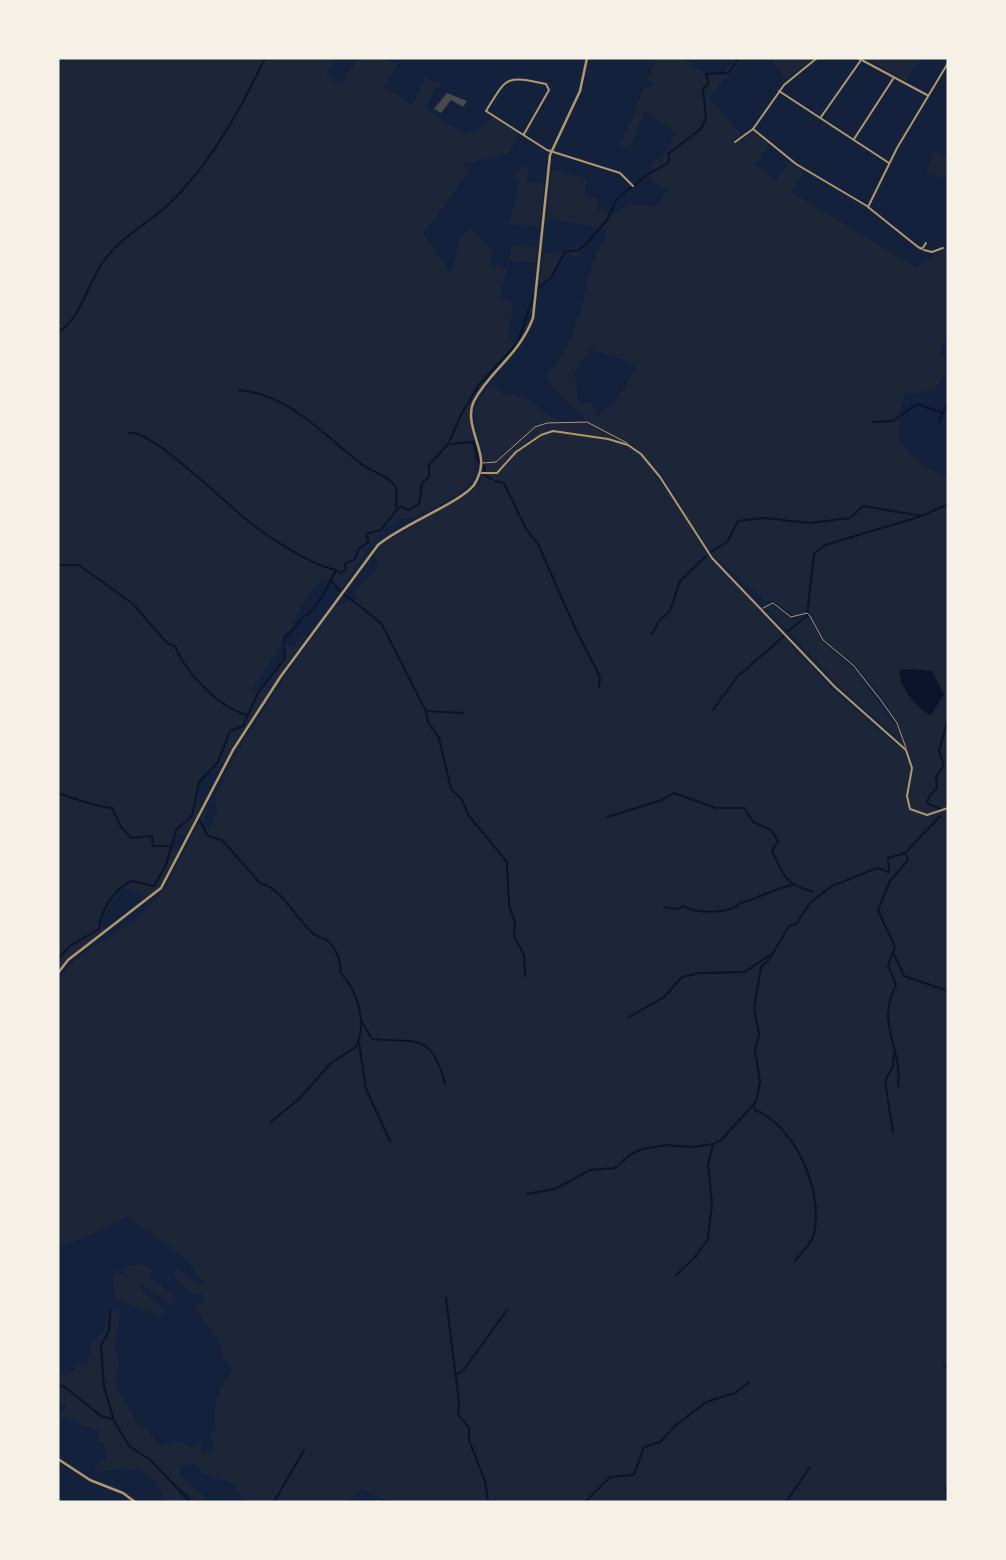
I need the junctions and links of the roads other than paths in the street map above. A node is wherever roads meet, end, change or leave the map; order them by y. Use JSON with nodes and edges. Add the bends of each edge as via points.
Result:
{"nodes":[{"id":1,"x":587,"y":58,"type":"edge"},
{"id":2,"x":817,"y":58,"type":"edge"},
{"id":3,"x":859,"y":59,"type":"edge"},
{"id":4,"x":948,"y":63,"type":"edge"},
{"id":5,"x":894,"y":77,"type":"junction"},
{"id":6,"x":779,"y":91,"type":"junction"},
{"id":7,"x":928,"y":96,"type":"junction"},
{"id":8,"x":820,"y":118,"type":"junction"},
{"id":9,"x":754,"y":129,"type":"junction"},
{"id":10,"x":524,"y":135,"type":"junction"},
{"id":11,"x":853,"y":140,"type":"junction"},
{"id":12,"x":735,"y":142,"type":"dead end"},
{"id":13,"x":551,"y":151,"type":"junction"},
{"id":14,"x":889,"y":163,"type":"junction"},
{"id":15,"x":633,"y":186,"type":"dead end"},
{"id":16,"x":868,"y":207,"type":"junction"},
{"id":17,"x":926,"y":243,"type":"dead end"},
{"id":18,"x":943,"y":248,"type":"dead end"},
{"id":19,"x":922,"y":249,"type":"junction"},
{"id":20,"x":628,"y":446,"type":"junction"},
{"id":21,"x":481,"y":462,"type":"junction"},
{"id":22,"x":480,"y":472,"type":"junction"},
{"id":23,"x":763,"y":608,"type":"junction"},
{"id":24,"x":906,"y":750,"type":"junction"},
{"id":25,"x":948,"y":808,"type":"edge"},
{"id":26,"x":58,"y":973,"type":"edge"},
{"id":27,"x":58,"y":1460,"type":"edge"},
{"id":28,"x":135,"y":1502,"type":"edge"}],
"edges":[{"from":1,"to":13,"type":"street","via":[[580,91]]},
{"from":2,"to":6,"type":"street"},
{"from":3,"to":5,"type":"street"},
{"from":3,"to":8,"type":"street"},
{"from":4,"to":7,"type":"street"},
{"from":5,"to":7,"type":"street"},
{"from":5,"to":11,"type":"street"},
{"from":6,"to":8,"type":"street"},
{"from":6,"to":9,"type":"street"},
{"from":7,"to":14,"type":"street"},
{"from":8,"to":11,"type":"street"},
{"from":9,"to":12,"type":"street"},
{"from":9,"to":16,"type":"street","via":[[796,164]]},
{"from":10,"to":10,"type":"street","via":[[548,93],[546,84],[508,80],[486,110]]},
{"from":10,"to":13,"type":"street"},
{"from":11,"to":14,"type":"street"},
{"from":13,"to":15,"type":"street","via":[[620,173]]},
{"from":13,"to":21,"type":"street","via":[[536,309],[523,341],[472,406]]},
{"from":14,"to":16,"type":"street"},
{"from":16,"to":19,"type":"street"},
{"from":17,"to":19,"type":"street"},
{"from":18,"to":19,"type":"street"},
{"from":20,"to":21,"type":"lane","via":[[594,424],[547,423],[535,427],[496,462]]},
{"from":20,"to":22,"type":"street","via":[[553,431],[516,452],[497,473]]},
{"from":20,"to":23,"type":"street","via":[[660,477],[707,552]]},
{"from":21,"to":22,"type":"street"},
{"from":22,"to":26,"type":"street","via":[[469,490],[378,545],[281,676],[233,750],[161,888],[68,960]]},
{"from":23,"to":24,"type":"street","via":[[835,687]]},
{"from":23,"to":24,"type":"lane","via":[[773,603],[791,617],[807,613],[823,640],[853,665],[880,699],[897,723]]},
{"from":24,"to":25,"type":"street","via":[[912,768],[908,805],[922,815]]},
{"from":27,"to":28,"type":"street"}]}
